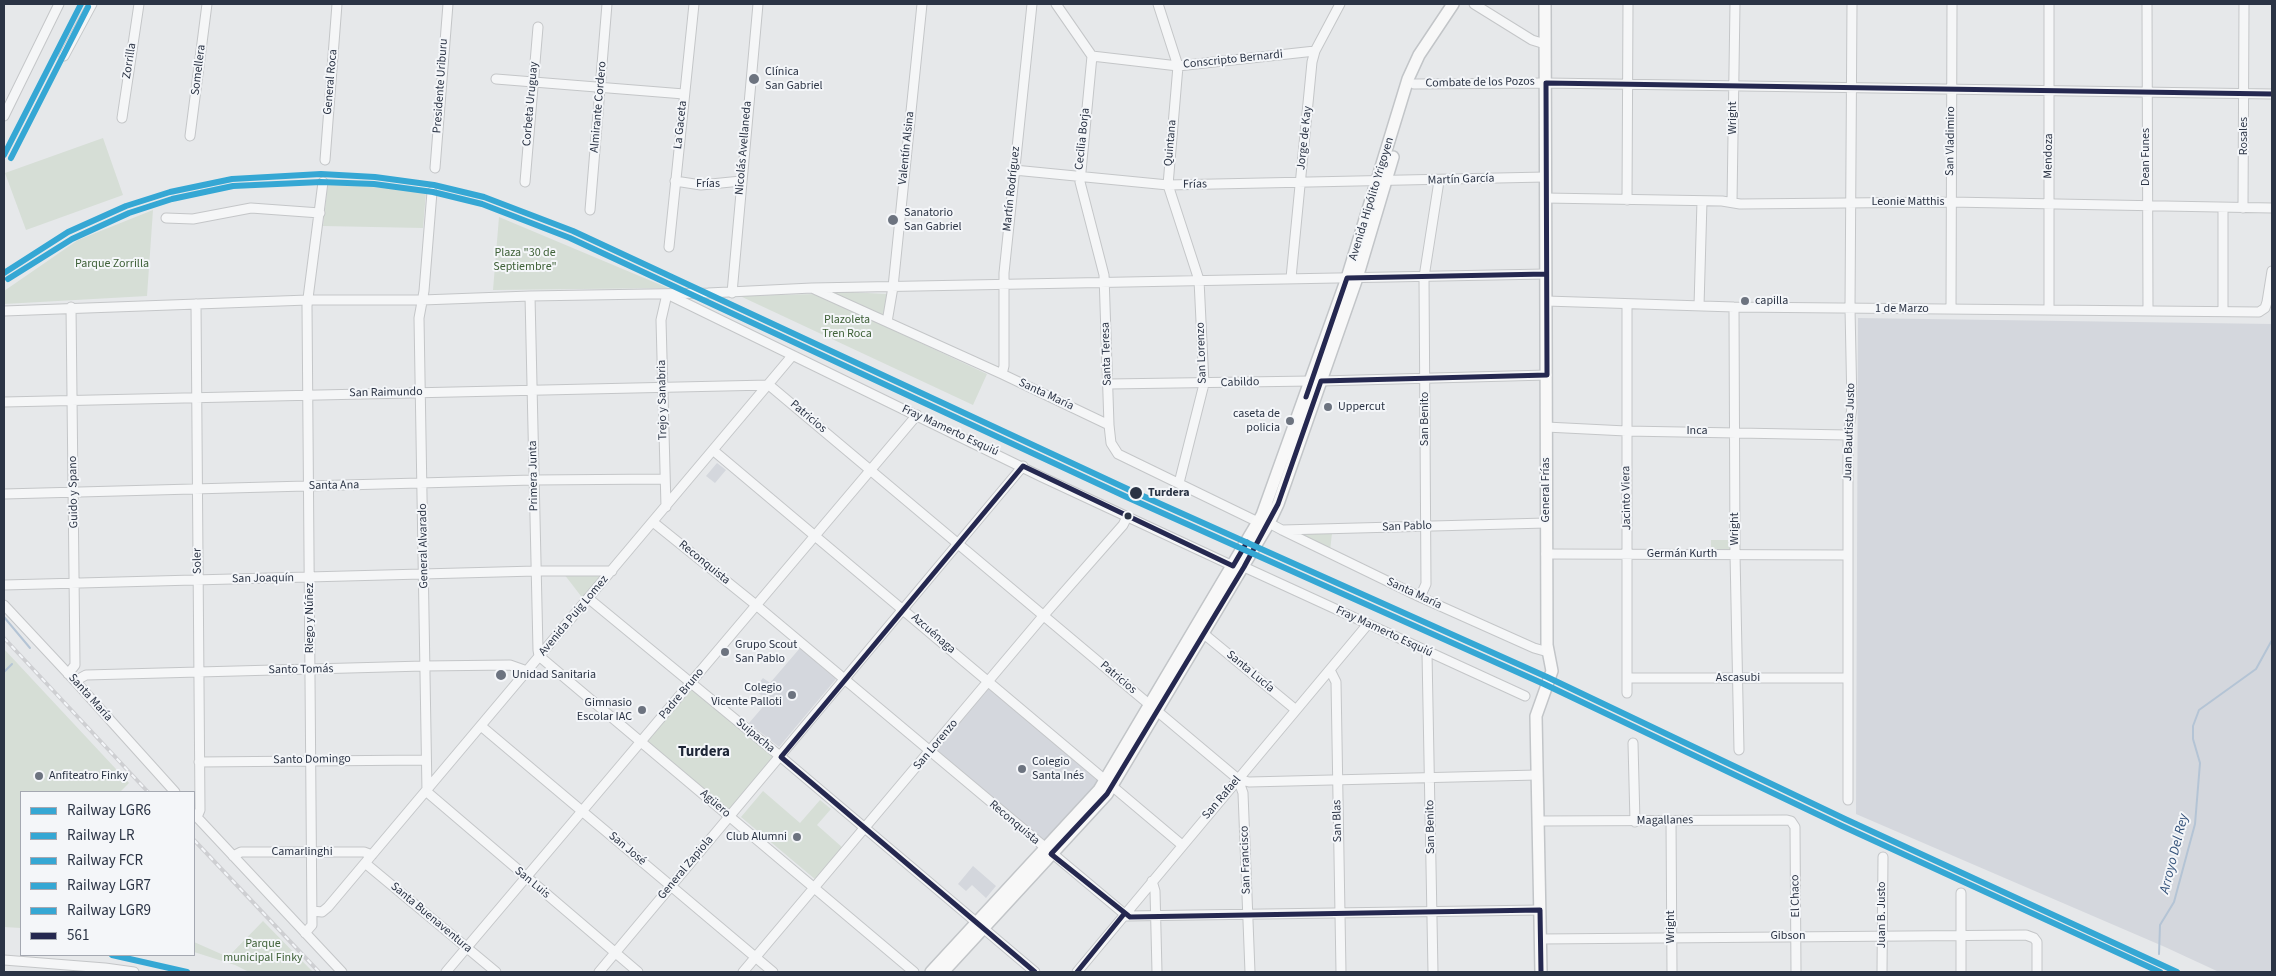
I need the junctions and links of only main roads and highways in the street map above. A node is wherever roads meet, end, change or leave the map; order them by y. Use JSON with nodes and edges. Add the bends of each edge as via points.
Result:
{"nodes":[{"id":1,"x":1452,"y":4,"type":"edge"},
{"id":2,"x":1462,"y":4,"type":"edge"},
{"id":3,"x":1545,"y":4,"type":"edge"},
{"id":4,"x":1381,"y":182,"type":"junction"},
{"id":5,"x":1238,"y":567,"type":"junction"},
{"id":6,"x":1153,"y":708,"type":"junction"},
{"id":7,"x":980,"y":926,"type":"junction"},
{"id":8,"x":931,"y":972,"type":"edge"},
{"id":9,"x":943,"y":972,"type":"edge"},
{"id":10,"x":1541,"y":972,"type":"edge"}],
"edges":[{"from":1,"to":4,"type":"main road","name":"Avenida Hipólito Yrigoyen","via":[[1411,70]]},
{"from":2,"to":4,"type":"main road","name":"Avenida Hipólito Yrigoyen","via":[[1425,58]]},
{"from":3,"to":10,"type":"main road","name":"General Frías","via":[[1546,554],[1548,652],[1552,671],[1536,716]]},
{"from":4,"to":5,"type":"main road","name":"Avenida Hipólito Yrigoyen","via":[[1352,278],[1316,381],[1266,507],[1264,522]]},
{"from":5,"to":6,"type":"main road","name":"Avenida Hipólito Yrigoyen"},
{"from":5,"to":6,"type":"main road","name":"Avenida Hipólito Yrigoyen","via":[[1204,634]]},
{"from":6,"to":7,"type":"main road","name":"Avenida Hipólito Yrigoyen","via":[[1108,783]]},
{"from":7,"to":8,"type":"main road","name":"Avenida Hipólito Yrigoyen"},
{"from":7,"to":9,"type":"main road","name":"Avenida Hipólito Yrigoyen"}]}
